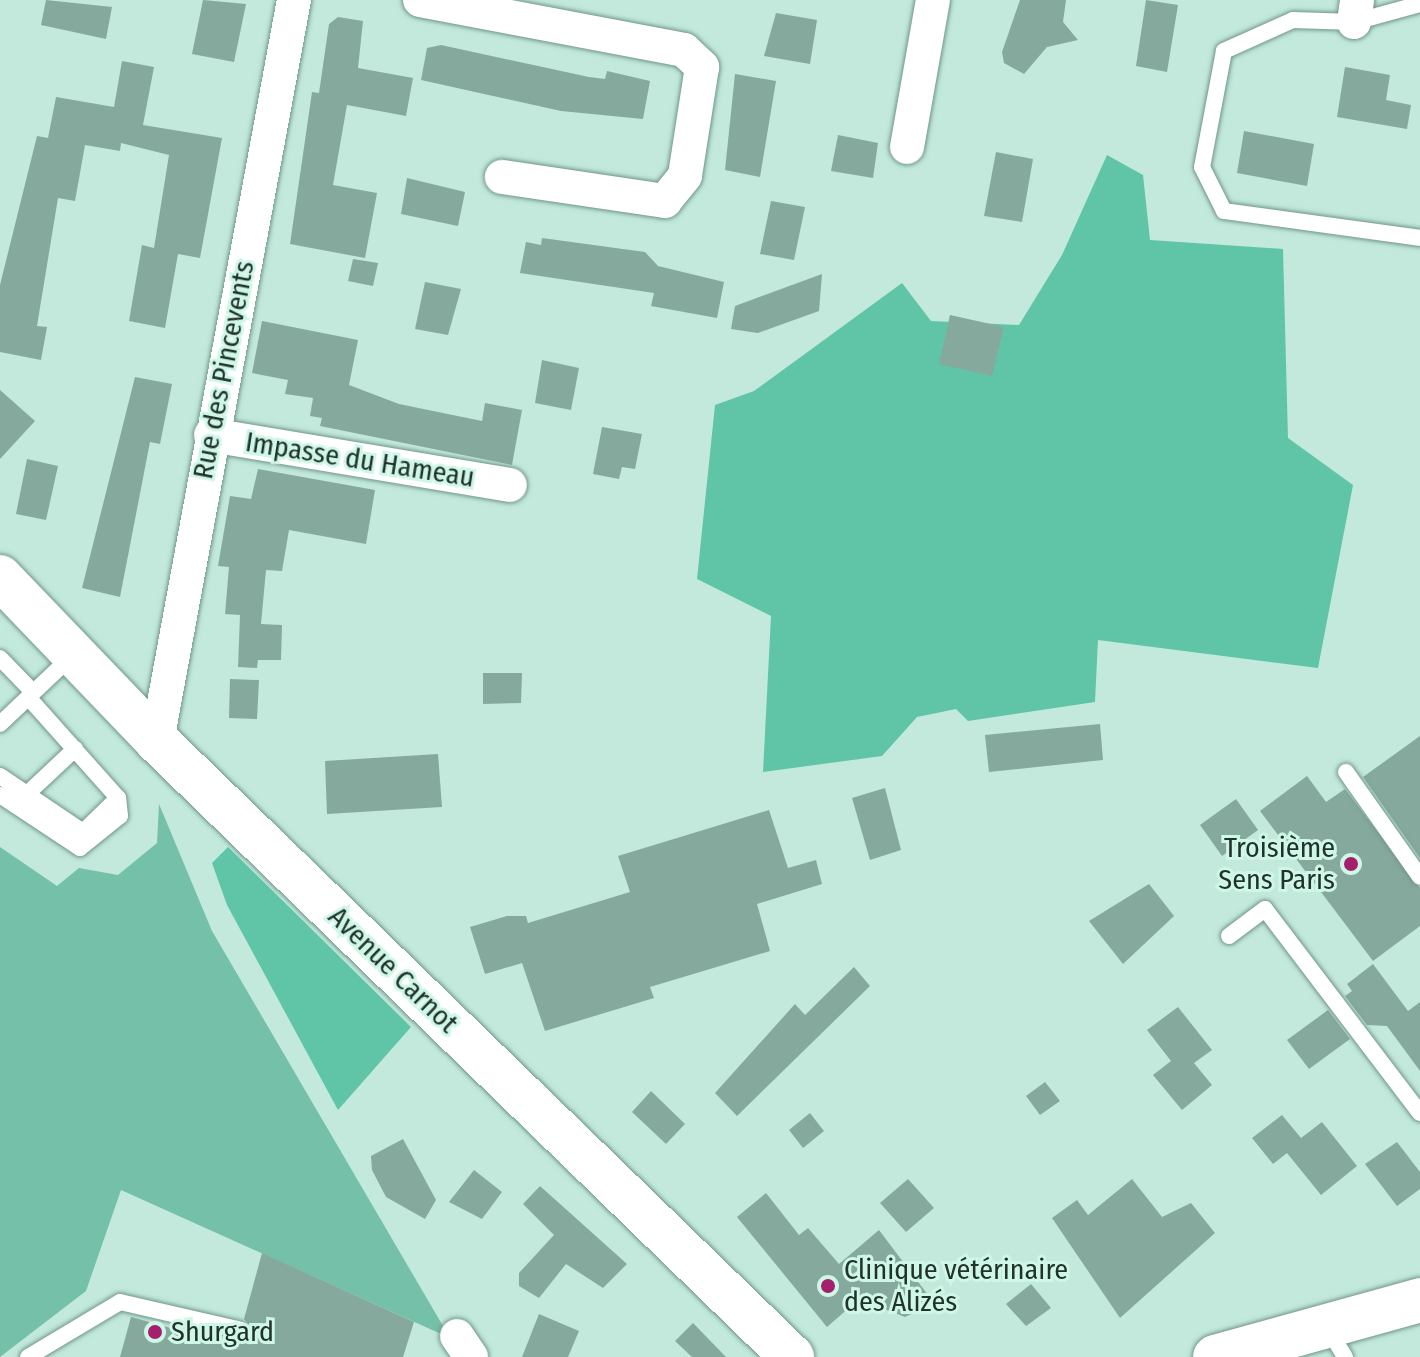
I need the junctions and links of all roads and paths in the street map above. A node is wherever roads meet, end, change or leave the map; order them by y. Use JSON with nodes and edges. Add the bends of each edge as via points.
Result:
{"nodes":[{"id":1,"x":294,"y":0,"type":"edge"},
{"id":2,"x":420,"y":0,"type":"edge"},
{"id":3,"x":933,"y":0,"type":"edge"},
{"id":4,"x":1420,"y":4,"type":"edge"},
{"id":5,"x":1355,"y":11,"type":"edge"},
{"id":6,"x":907,"y":147,"type":"dead end"},
{"id":7,"x":502,"y":177,"type":"dead end"},
{"id":8,"x":1420,"y":238,"type":"edge"},
{"id":9,"x":211,"y":435,"type":"junction"},
{"id":10,"x":510,"y":485,"type":"dead end"},
{"id":11,"x":0,"y":577,"type":"edge"},
{"id":12,"x":74,"y":654,"type":"junction"},
{"id":13,"x":0,"y":658,"type":"edge"},
{"id":14,"x":30,"y":695,"type":"junction"},
{"id":15,"x":0,"y":724,"type":"edge"},
{"id":16,"x":157,"y":741,"type":"junction"},
{"id":17,"x":75,"y":749,"type":"junction"},
{"id":18,"x":1346,"y":772,"type":"dead end"},
{"id":19,"x":0,"y":776,"type":"edge"},
{"id":20,"x":27,"y":794,"type":"junction"},
{"id":21,"x":0,"y":795,"type":"edge"},
{"id":22,"x":118,"y":798,"type":"junction"},
{"id":23,"x":1420,"y":877,"type":"edge"},
{"id":24,"x":1229,"y":936,"type":"dead end"},
{"id":25,"x":1420,"y":1113,"type":"edge"},
{"id":26,"x":1420,"y":1300,"type":"edge"},
{"id":27,"x":241,"y":1330,"type":"dead end"},
{"id":28,"x":1335,"y":1341,"type":"edge"},
{"id":29,"x":28,"y":1357,"type":"edge"},
{"id":30,"x":792,"y":1357,"type":"edge"},
{"id":31,"x":1215,"y":1357,"type":"edge"}],
"edges":[{"from":1,"to":9,"type":"street","name":"Rue des Pincevents"},
{"from":2,"to":7,"type":"street","via":[[684,50],[702,67],[685,176],[665,201]]},
{"from":3,"to":6,"type":"street"},
{"from":4,"to":5,"type":"lane"},
{"from":5,"to":8,"type":"lane","via":[[1293,20],[1224,51],[1202,167],[1224,211]]},
{"from":9,"to":10,"type":"street","name":"Impasse du Hameau"},
{"from":9,"to":16,"type":"street","name":"Rue des Pincevents"},
{"from":11,"to":12,"type":"main road","name":"Avenue Carnot"},
{"from":12,"to":14,"type":"lane"},
{"from":12,"to":16,"type":"main road","name":"Avenue Carnot"},
{"from":13,"to":14,"type":"lane"},
{"from":14,"to":15,"type":"lane"},
{"from":14,"to":17,"type":"lane"},
{"from":16,"to":30,"type":"main road","name":"Avenue Carnot"},
{"from":17,"to":20,"type":"lane"},
{"from":17,"to":22,"type":"lane"},
{"from":18,"to":23,"type":"lane"},
{"from":19,"to":20,"type":"lane"},
{"from":20,"to":22,"type":"lane","via":[[83,832]]},
{"from":21,"to":22,"type":"lane","via":[[80,848],[120,816]]},
{"from":24,"to":25,"type":"lane","via":[[1265,909]]},
{"from":26,"to":28,"type":"main road"},
{"from":27,"to":29,"type":"lane","via":[[120,1302]]},
{"from":28,"to":31,"type":"main road"}]}
